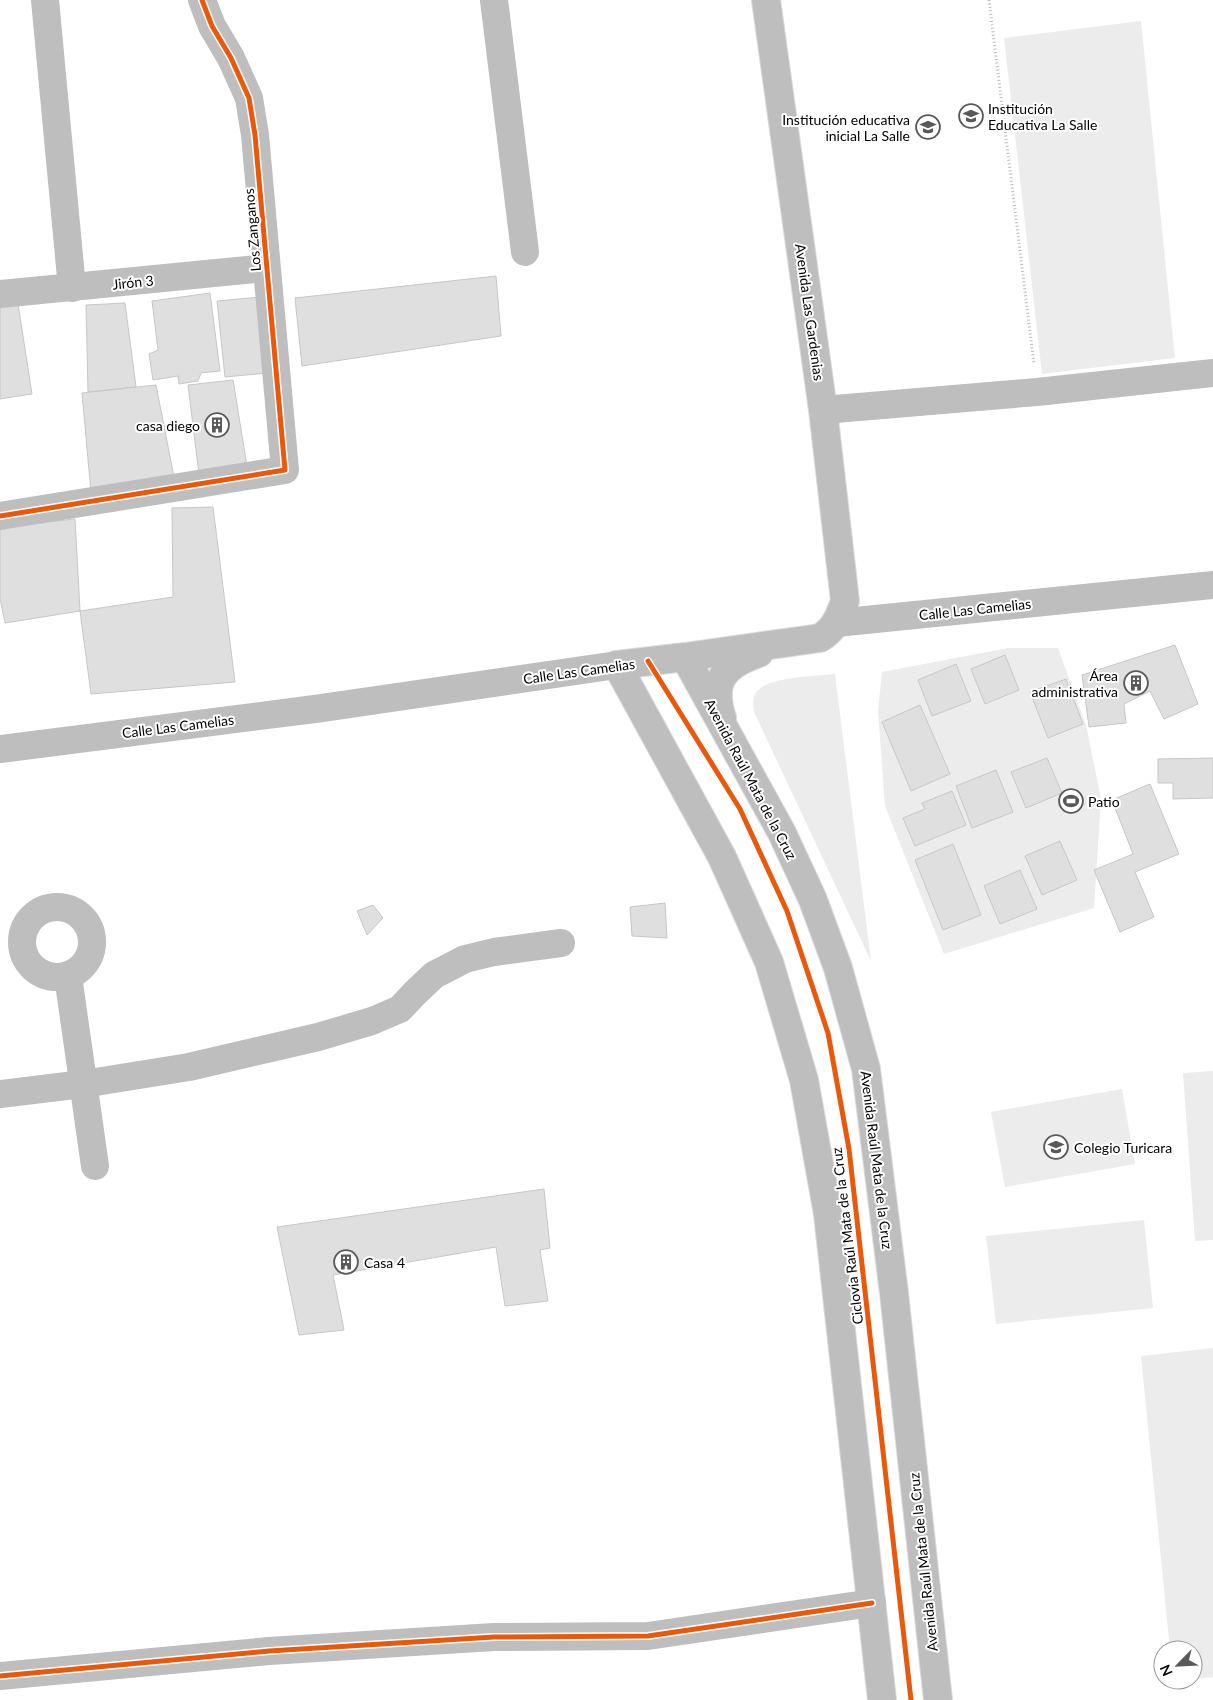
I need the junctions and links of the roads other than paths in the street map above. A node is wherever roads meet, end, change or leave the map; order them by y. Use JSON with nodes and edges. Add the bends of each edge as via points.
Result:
{"nodes":[{"id":1,"x":45,"y":0,"type":"edge"},
{"id":2,"x":202,"y":0,"type":"edge"},
{"id":3,"x":494,"y":0,"type":"edge"},
{"id":4,"x":766,"y":0,"type":"edge"},
{"id":5,"x":525,"y":252,"type":"dead end"},
{"id":6,"x":266,"y":268,"type":"junction"},
{"id":7,"x":72,"y":288,"type":"junction"},
{"id":8,"x":0,"y":294,"type":"edge"},
{"id":9,"x":1213,"y":373,"type":"edge"},
{"id":10,"x":824,"y":410,"type":"junction"},
{"id":11,"x":0,"y":516,"type":"edge"},
{"id":12,"x":1213,"y":585,"type":"edge"},
{"id":13,"x":836,"y":623,"type":"junction"},
{"id":14,"x":791,"y":642,"type":"junction"},
{"id":15,"x":685,"y":657,"type":"junction"},
{"id":16,"x":618,"y":665,"type":"junction"},
{"id":17,"x":729,"y":738,"type":"junction"},
{"id":18,"x":3,"y":741,"type":"edge"},
{"id":19,"x":561,"y":943,"type":"dead end"},
{"id":20,"x":68,"y":976,"type":"junction"},
{"id":21,"x":83,"y":1084,"type":"junction"},
{"id":22,"x":0,"y":1094,"type":"edge"},
{"id":23,"x":95,"y":1166,"type":"dead end"},
{"id":24,"x":872,"y":1603,"type":"junction"},
{"id":25,"x":0,"y":1676,"type":"edge"},
{"id":26,"x":882,"y":1700,"type":"edge"},
{"id":27,"x":938,"y":1700,"type":"edge"}],
"edges":[{"from":1,"to":7,"type":"street"},
{"from":2,"to":6,"type":"street","name":"Los Zanganos","via":[[249,98]]},
{"from":3,"to":5,"type":"street"},
{"from":4,"to":10,"type":"street","name":"Avenida Las Gardenias"},
{"from":6,"to":7,"type":"street","name":"Jirón 3"},
{"from":6,"to":11,"type":"street","name":"Los Zanganos","via":[[285,470]]},
{"from":7,"to":8,"type":"street","name":"Jirón 3"},
{"from":9,"to":10,"type":"street"},
{"from":10,"to":13,"type":"street","name":"Avenida Las Gardenias","via":[[845,601]]},
{"from":12,"to":13,"type":"street","name":"Calle Las Camelias"},
{"from":13,"to":14,"type":"street","name":"Calle Las Camelias","via":[[830,633],[820,638]]},
{"from":14,"to":15,"type":"street","name":"Calle Las Camelias"},
{"from":14,"to":17,"type":"street","via":[[751,656],[730,668],[721,678],[719,704]]},
{"from":15,"to":16,"type":"street","name":"Calle Las Camelias"},
{"from":15,"to":17,"type":"street","name":"Avenida Raúl Mata de la Cruz"},
{"from":16,"to":18,"type":"street","name":"Calle Las Camelias","via":[[315,709]]},
{"from":16,"to":24,"type":"street","via":[[722,857],[769,962],[804,1080],[828,1214]]},
{"from":17,"to":27,"type":"street","name":"Avenida Raúl Mata de la Cruz","via":[[782,833],[813,900],[838,968],[866,1069]]},
{"from":19,"to":21,"type":"street","via":[[465,959],[434,975],[400,1009],[372,1021],[189,1067]]},
{"from":20,"to":20,"type":"street","via":[[85,964],[91,952],[90,928],[74,910],[62,907],[54,897],[49,907],[29,920],[24,930],[23,952],[36,970],[56,977]]},
{"from":20,"to":21,"type":"street"},
{"from":21,"to":22,"type":"street"},
{"from":21,"to":23,"type":"street"},
{"from":24,"to":25,"type":"street","via":[[648,1636],[494,1637],[269,1651]]},
{"from":24,"to":26,"type":"street"}]}
